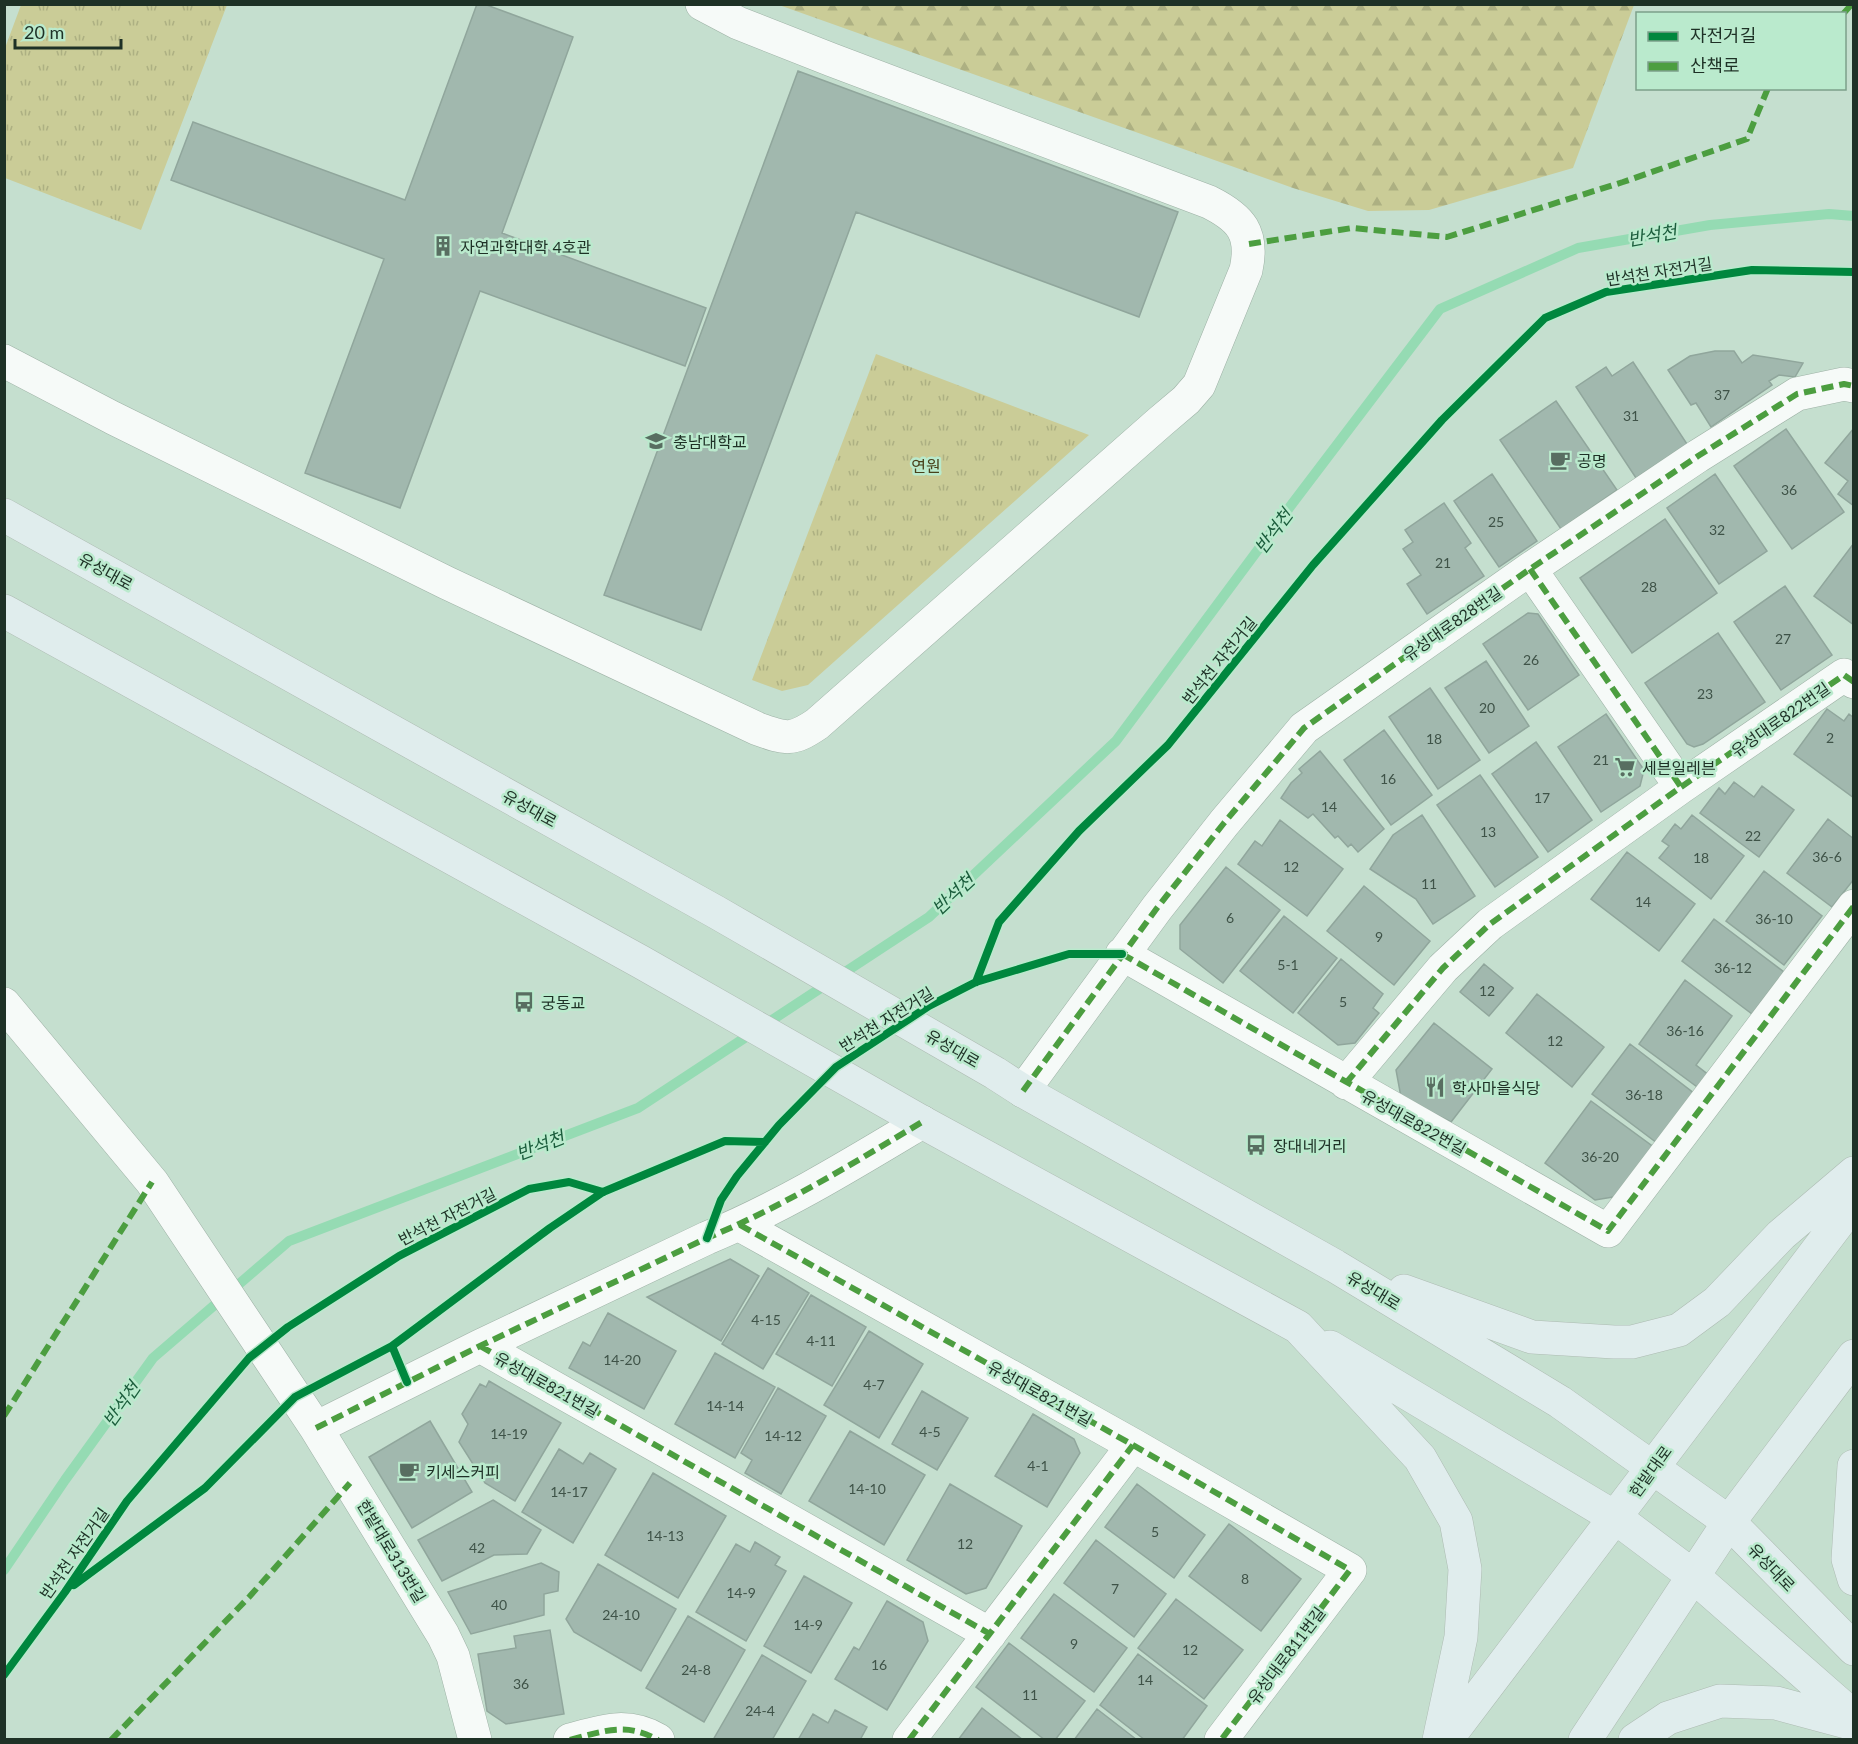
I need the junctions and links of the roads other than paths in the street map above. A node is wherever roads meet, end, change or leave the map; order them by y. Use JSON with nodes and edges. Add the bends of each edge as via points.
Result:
{"nodes":[{"id":1,"x":702,"y":4,"type":"edge"},
{"id":2,"x":4,"y":361,"type":"edge"},
{"id":3,"x":1854,"y":386,"type":"edge"},
{"id":4,"x":4,"y":515,"type":"edge"},
{"id":5,"x":1530,"y":569,"type":"junction"},
{"id":6,"x":4,"y":611,"type":"edge"},
{"id":7,"x":1854,"y":682,"type":"edge"},
{"id":8,"x":1681,"y":787,"type":"junction"},
{"id":9,"x":1854,"y":906,"type":"edge"},
{"id":10,"x":1122,"y":954,"type":"junction"},
{"id":11,"x":4,"y":1004,"type":"edge"},
{"id":12,"x":1346,"y":1083,"type":"junction"},
{"id":13,"x":1023,"y":1091,"type":"junction"},
{"id":14,"x":922,"y":1122,"type":"junction"},
{"id":15,"x":1854,"y":1173,"type":"edge"},
{"id":16,"x":1854,"y":1202,"type":"edge"},
{"id":17,"x":740,"y":1225,"type":"junction"},
{"id":18,"x":1335,"y":1266,"type":"junction"},
{"id":19,"x":1298,"y":1327,"type":"junction"},
{"id":20,"x":480,"y":1346,"type":"junction"},
{"id":21,"x":1854,"y":1356,"type":"edge"},
{"id":22,"x":316,"y":1428,"type":"junction"},
{"id":23,"x":1133,"y":1445,"type":"junction"},
{"id":24,"x":1854,"y":1466,"type":"edge"},
{"id":25,"x":1653,"y":1468,"type":"junction"},
{"id":26,"x":1616,"y":1518,"type":"junction"},
{"id":27,"x":1729,"y":1522,"type":"junction"},
{"id":28,"x":1350,"y":1570,"type":"joint"},
{"id":29,"x":1692,"y":1575,"type":"junction"},
{"id":30,"x":1854,"y":1579,"type":"edge"},
{"id":31,"x":990,"y":1634,"type":"junction"},
{"id":32,"x":1854,"y":1649,"type":"edge"},
{"id":33,"x":1854,"y":1717,"type":"edge"},
{"id":34,"x":1854,"y":1724,"type":"edge"},
{"id":35,"x":475,"y":1740,"type":"edge"},
{"id":36,"x":570,"y":1740,"type":"edge"},
{"id":37,"x":658,"y":1740,"type":"edge"},
{"id":38,"x":909,"y":1740,"type":"edge"},
{"id":39,"x":1221,"y":1740,"type":"edge"},
{"id":40,"x":1439,"y":1740,"type":"edge"},
{"id":41,"x":1446,"y":1740,"type":"edge"},
{"id":42,"x":1585,"y":1740,"type":"edge"},
{"id":43,"x":1635,"y":1740,"type":"edge"}],
"edges":[{"from":1,"to":2,"type":"street","via":[[738,23],[832,60],[1209,202],[1238,220],[1249,244],[1246,270],[1207,368],[1186,400],[803,733],[788,738],[758,729],[436,578]]},
{"from":3,"to":5,"type":"street","name":"유성대로828번길","via":[[1845,384],[1797,394]]},
{"from":4,"to":13,"type":"main road","name":"유성대로","via":[[716,912]]},
{"from":5,"to":8,"type":"street"},
{"from":5,"to":10,"type":"street","name":"유성대로828번길","via":[[1304,728]]},
{"from":6,"to":14,"type":"main road","via":[[641,962]]},
{"from":7,"to":8,"type":"street","name":"유성대로822번길","via":[[1844,675]]},
{"from":8,"to":12,"type":"street","name":"유성대로822번길","via":[[1490,924],[1443,968]]},
{"from":9,"to":12,"type":"street","name":"유성대로822번길","via":[[1608,1232]]},
{"from":10,"to":12,"type":"street"},
{"from":10,"to":13,"type":"street","name":"유성대로828번길"},
{"from":11,"to":22,"type":"street","name":"한밭대로313번길","via":[[152,1182]]},
{"from":13,"to":18,"type":"main road","name":"유성대로"},
{"from":14,"to":17,"type":"street"},
{"from":14,"to":19,"type":"main road"},
{"from":15,"to":18,"type":"main road","via":[[1781,1235],[1717,1302],[1678,1330],[1632,1342],[1532,1337]]},
{"from":16,"to":25,"type":"main road","name":"한밭대로"},
{"from":17,"to":20,"type":"street"},
{"from":17,"to":23,"type":"street","name":"유성대로821번길"},
{"from":18,"to":25,"type":"main road","name":"유성대로","via":[[1560,1402]]},
{"from":19,"to":26,"type":"main road"},
{"from":19,"to":40,"type":"main road","via":[[1420,1458],[1456,1521],[1465,1569],[1461,1637]]},
{"from":20,"to":22,"type":"street"},
{"from":20,"to":31,"type":"street","name":"유성대로821번길"},
{"from":21,"to":27,"type":"main road"},
{"from":22,"to":35,"type":"street","name":"한밭대로313번길","via":[[443,1635],[453,1656]]},
{"from":23,"to":28,"type":"street","name":"유성대로821번길"},
{"from":23,"to":31,"type":"street"},
{"from":24,"to":30,"type":"main road","via":[[1848,1559]]},
{"from":25,"to":26,"type":"main road","name":"한밭대로"},
{"from":25,"to":27,"type":"main road","name":"유성대로"},
{"from":26,"to":29,"type":"main road"},
{"from":26,"to":41,"type":"main road","name":"한밭대로"},
{"from":27,"to":29,"type":"main road"},
{"from":27,"to":32,"type":"main road","name":"유성대로"},
{"from":28,"to":39,"type":"street","name":"유성대로811번길"},
{"from":29,"to":33,"type":"main road"},
{"from":29,"to":42,"type":"main road"},
{"from":31,"to":38,"type":"street"},
{"from":34,"to":43,"type":"main road","via":[[1776,1703],[1720,1701],[1668,1718]]},
{"from":36,"to":37,"type":"street","via":[[627,1728]]}]}
